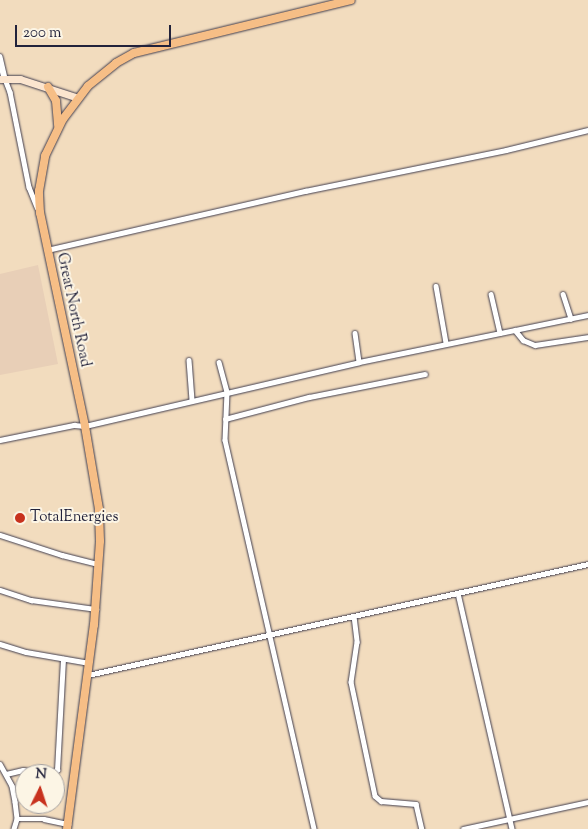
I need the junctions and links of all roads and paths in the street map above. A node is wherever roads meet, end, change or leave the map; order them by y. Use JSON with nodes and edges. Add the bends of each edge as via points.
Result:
{"nodes":[{"id":1,"x":351,"y":0,"type":"edge"},
{"id":2,"x":0,"y":57,"type":"edge"},
{"id":3,"x":2,"y":79,"type":"edge"},
{"id":4,"x":48,"y":87,"type":"junction"},
{"id":5,"x":78,"y":98,"type":"junction"},
{"id":6,"x":58,"y":126,"type":"junction"},
{"id":7,"x":588,"y":130,"type":"edge"},
{"id":8,"x":40,"y":213,"type":"junction"},
{"id":9,"x":46,"y":250,"type":"junction"},
{"id":10,"x":436,"y":286,"type":"dead end"},
{"id":11,"x":491,"y":294,"type":"dead end"},
{"id":12,"x":563,"y":294,"type":"dead end"},
{"id":13,"x":588,"y":316,"type":"edge"},
{"id":14,"x":572,"y":318,"type":"junction"},
{"id":15,"x":515,"y":330,"type":"junction"},
{"id":16,"x":355,"y":333,"type":"dead end"},
{"id":17,"x":500,"y":333,"type":"junction"},
{"id":18,"x":588,"y":337,"type":"edge"},
{"id":19,"x":446,"y":343,"type":"junction"},
{"id":20,"x":189,"y":360,"type":"dead end"},
{"id":21,"x":219,"y":362,"type":"dead end"},
{"id":22,"x":359,"y":362,"type":"junction"},
{"id":23,"x":425,"y":374,"type":"dead end"},
{"id":24,"x":226,"y":392,"type":"junction"},
{"id":25,"x":192,"y":400,"type":"junction"},
{"id":26,"x":225,"y":419,"type":"junction"},
{"id":27,"x":85,"y":426,"type":"junction"},
{"id":28,"x":0,"y":440,"type":"edge"},
{"id":29,"x":0,"y":534,"type":"edge"},
{"id":30,"x":99,"y":564,"type":"junction"},
{"id":31,"x":588,"y":564,"type":"edge"},
{"id":32,"x":0,"y":590,"type":"edge"},
{"id":33,"x":458,"y":593,"type":"junction"},
{"id":34,"x":96,"y":609,"type":"junction"},
{"id":35,"x":354,"y":616,"type":"junction"},
{"id":36,"x":270,"y":636,"type":"junction"},
{"id":37,"x":0,"y":644,"type":"edge"},
{"id":38,"x":63,"y":659,"type":"junction"},
{"id":39,"x":89,"y":663,"type":"junction"},
{"id":40,"x":88,"y":676,"type":"junction"},
{"id":41,"x":0,"y":764,"type":"edge"},
{"id":42,"x":6,"y":774,"type":"junction"},
{"id":43,"x":588,"y":802,"type":"edge"},
{"id":44,"x":17,"y":819,"type":"junction"},
{"id":45,"x":510,"y":819,"type":"junction"},
{"id":46,"x":67,"y":827,"type":"edge"},
{"id":47,"x":14,"y":829,"type":"edge"},
{"id":48,"x":314,"y":829,"type":"edge"},
{"id":49,"x":422,"y":829,"type":"edge"},
{"id":50,"x":463,"y":829,"type":"edge"},
{"id":51,"x":512,"y":829,"type":"edge"}],
"edges":[{"from":1,"to":5,"type":"highway","name":"Great North Road","via":[[134,53],[100,75]]},
{"from":2,"to":3,"type":"street"},
{"from":3,"to":4,"type":"main road"},
{"from":3,"to":8,"type":"street","via":[[10,92],[29,187]]},
{"from":4,"to":5,"type":"main road"},
{"from":4,"to":6,"type":"highway","via":[[55,97]]},
{"from":5,"to":6,"type":"highway","name":"Great North Road"},
{"from":6,"to":8,"type":"highway","name":"Great North Road","via":[[45,156],[39,191]]},
{"from":7,"to":9,"type":"street"},
{"from":8,"to":9,"type":"highway","name":"Great North Road"},
{"from":9,"to":27,"type":"highway","name":"Great North Road"},
{"from":10,"to":19,"type":"street"},
{"from":11,"to":17,"type":"street"},
{"from":12,"to":14,"type":"street"},
{"from":13,"to":14,"type":"street"},
{"from":14,"to":15,"type":"street"},
{"from":15,"to":17,"type":"street"},
{"from":15,"to":18,"type":"street","via":[[523,340],[535,346]]},
{"from":16,"to":22,"type":"street"},
{"from":17,"to":19,"type":"street"},
{"from":19,"to":22,"type":"street"},
{"from":20,"to":25,"type":"street"},
{"from":21,"to":24,"type":"street"},
{"from":22,"to":24,"type":"street"},
{"from":23,"to":26,"type":"street","via":[[309,397]]},
{"from":24,"to":25,"type":"street"},
{"from":24,"to":26,"type":"street"},
{"from":25,"to":27,"type":"street"},
{"from":26,"to":36,"type":"street","via":[[225,440]]},
{"from":27,"to":28,"type":"street","via":[[74,425]]},
{"from":27,"to":30,"type":"highway","name":"Great North Road","via":[[99,509]]},
{"from":29,"to":30,"type":"street"},
{"from":30,"to":34,"type":"highway","name":"Great North Road"},
{"from":31,"to":33,"type":"street"},
{"from":32,"to":34,"type":"street","via":[[31,600]]},
{"from":33,"to":35,"type":"street"},
{"from":33,"to":45,"type":"street"},
{"from":34,"to":39,"type":"highway","name":"Great North Road"},
{"from":35,"to":36,"type":"street"},
{"from":35,"to":49,"type":"street","via":[[357,642],[350,682],[376,796],[381,801],[416,804]]},
{"from":36,"to":40,"type":"street"},
{"from":36,"to":48,"type":"street"},
{"from":37,"to":38,"type":"street"},
{"from":38,"to":39,"type":"street"},
{"from":38,"to":42,"type":"street","via":[[56,770],[51,773],[23,770]]},
{"from":39,"to":40,"type":"highway","name":"Great North Road"},
{"from":40,"to":46,"type":"highway","name":"Great North Road"},
{"from":41,"to":42,"type":"street"},
{"from":42,"to":44,"type":"street","via":[[12,786]]},
{"from":43,"to":45,"type":"street"},
{"from":44,"to":46,"type":"street","via":[[44,819]]},
{"from":44,"to":47,"type":"street"},
{"from":45,"to":50,"type":"street"},
{"from":45,"to":51,"type":"street"}]}
